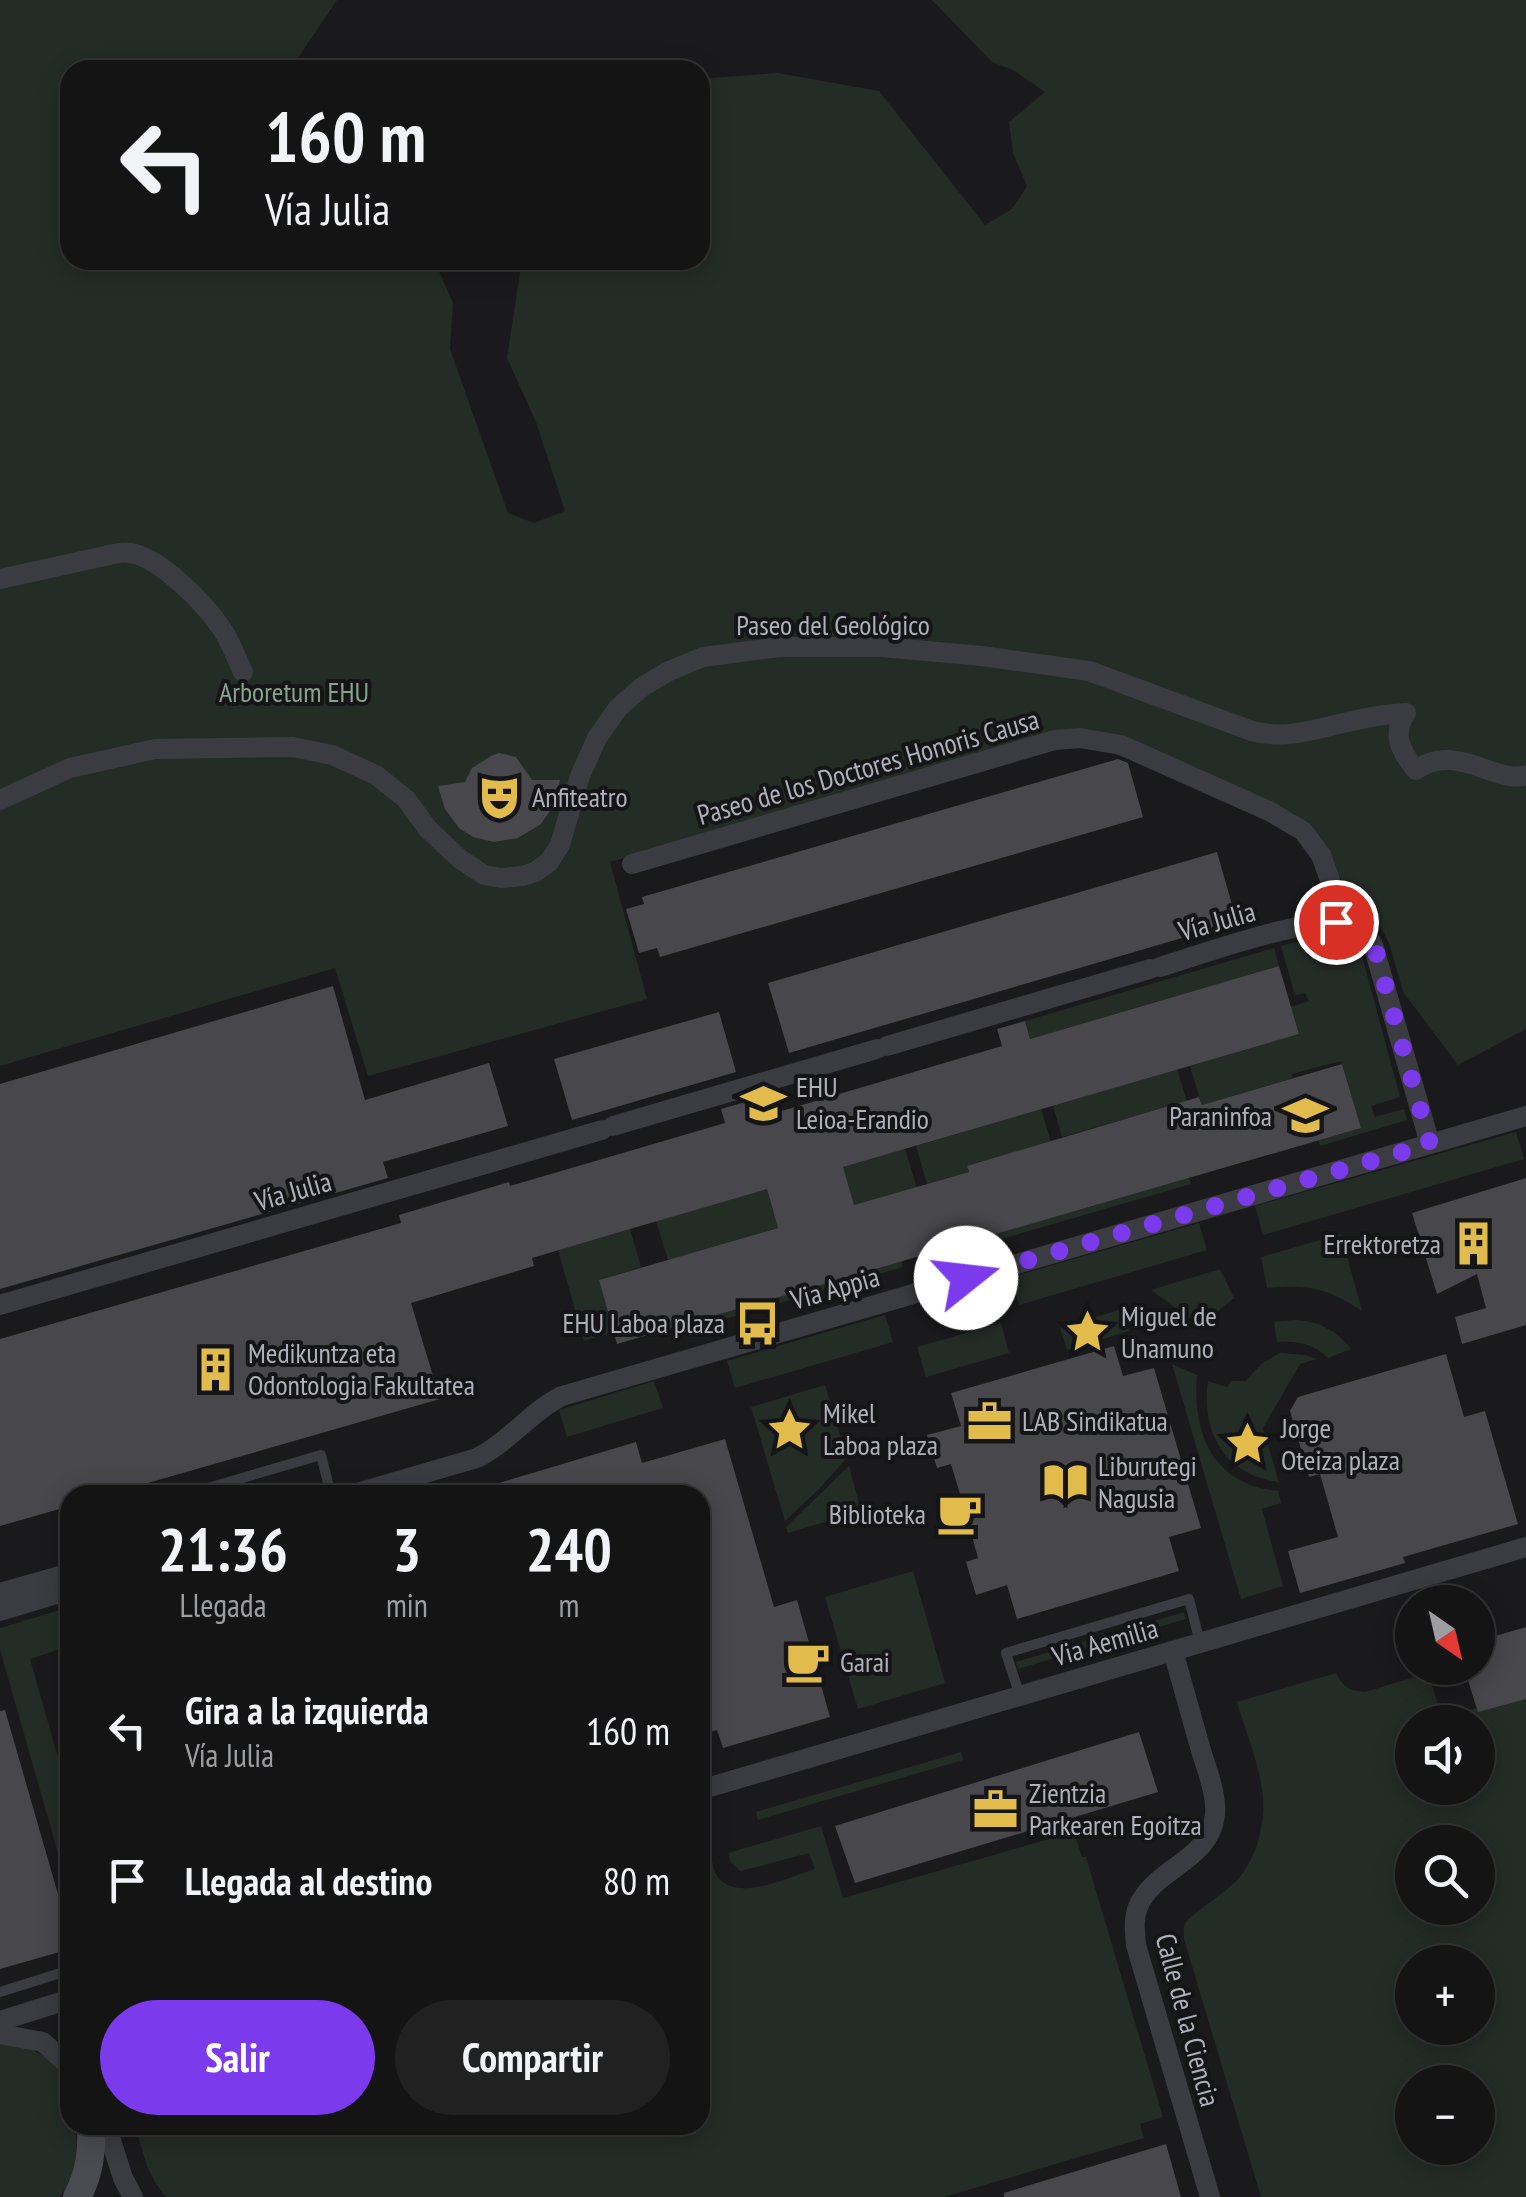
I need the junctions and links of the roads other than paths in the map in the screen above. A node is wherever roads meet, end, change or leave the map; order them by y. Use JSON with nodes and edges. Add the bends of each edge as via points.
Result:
{"nodes":[{"id":1,"x":0,"y":579,"type":"edge"},
{"id":2,"x":242,"y":672,"type":"dead end"},
{"id":3,"x":1526,"y":775,"type":"edge"},
{"id":4,"x":0,"y":800,"type":"edge"},
{"id":5,"x":632,"y":864,"type":"dead end"},
{"id":6,"x":1336,"y":922,"type":"junction"},
{"id":7,"x":1526,"y":1116,"type":"edge"},
{"id":8,"x":1430,"y":1144,"type":"junction"},
{"id":9,"x":0,"y":1306,"type":"edge"},
{"id":10,"x":218,"y":1485,"type":"edge"},
{"id":11,"x":328,"y":1485,"type":"edge"},
{"id":12,"x":384,"y":1485,"type":"edge"},
{"id":13,"x":1526,"y":1547,"type":"edge"},
{"id":14,"x":60,"y":1576,"type":"edge"},
{"id":15,"x":0,"y":1593,"type":"edge"},
{"id":16,"x":60,"y":1593,"type":"edge"},
{"id":17,"x":0,"y":1612,"type":"edge"},
{"id":18,"x":1200,"y":1643,"type":"junction"},
{"id":19,"x":1173,"y":1651,"type":"junction"},
{"id":20,"x":1020,"y":1696,"type":"junction"},
{"id":21,"x":710,"y":1787,"type":"edge"},
{"id":22,"x":60,"y":1973,"type":"edge"},
{"id":23,"x":0,"y":1992,"type":"edge"},
{"id":24,"x":60,"y":2002,"type":"edge"},
{"id":25,"x":0,"y":2021,"type":"edge"},
{"id":26,"x":0,"y":2034,"type":"edge"},
{"id":27,"x":60,"y":2058,"type":"edge"},
{"id":28,"x":91,"y":2135,"type":"edge"},
{"id":29,"x":109,"y":2135,"type":"edge"},
{"id":30,"x":78,"y":2197,"type":"edge"},
{"id":31,"x":133,"y":2197,"type":"edge"},
{"id":32,"x":1210,"y":2197,"type":"edge"}],
"edges":[{"from":1,"to":2,"type":"street","via":[[114,554],[140,556],[199,602]]},
{"from":3,"to":4,"type":"street","name":"Paseo del Geológico","via":[[1456,761],[1416,770],[1397,734],[1406,713],[1271,736],[1090,671],[882,648],[779,647],[703,658],[667,672],[618,708],[580,776],[560,845],[550,862],[523,876],[484,874],[460,859],[376,775],[332,754],[293,748],[155,750],[70,768]]},
{"from":5,"to":6,"type":"street","name":"Paseo de los Doctores Honoris Causa","via":[[1080,738],[1121,745],[1302,831],[1321,855]]},
{"from":6,"to":8,"type":"street","via":[[1358,927],[1374,945]]},
{"from":6,"to":9,"type":"street","name":"Vía Julia","via":[[1301,925]]},
{"from":7,"to":8,"type":"street","name":"Via Appia"},
{"from":8,"to":12,"type":"street","name":"Via Appia","via":[[562,1396],[477,1458]]},
{"from":10,"to":11,"type":"lane","via":[[321,1455]]},
{"from":13,"to":18,"type":"street","name":"Via Aemilia"},
{"from":14,"to":15,"type":"street"},
{"from":16,"to":17,"type":"street"},
{"from":18,"to":19,"type":"street","name":"Via Aemilia"},
{"from":18,"to":20,"type":"lane","via":[[1189,1599],[1006,1653]]},
{"from":19,"to":20,"type":"street","name":"Via Aemilia"},
{"from":19,"to":32,"type":"street","name":"Calle de la Ciencia","via":[[1210,1779],[1214,1817],[1204,1844],[1143,1898],[1134,1928]]},
{"from":20,"to":21,"type":"street","name":"Via Aemilia"},
{"from":22,"to":23,"type":"lane"},
{"from":24,"to":25,"type":"street"},
{"from":26,"to":27,"type":"street","via":[[43,2042]]},
{"from":28,"to":30,"type":"main road","via":[[91,2160]]},
{"from":29,"to":31,"type":"street"}]}
